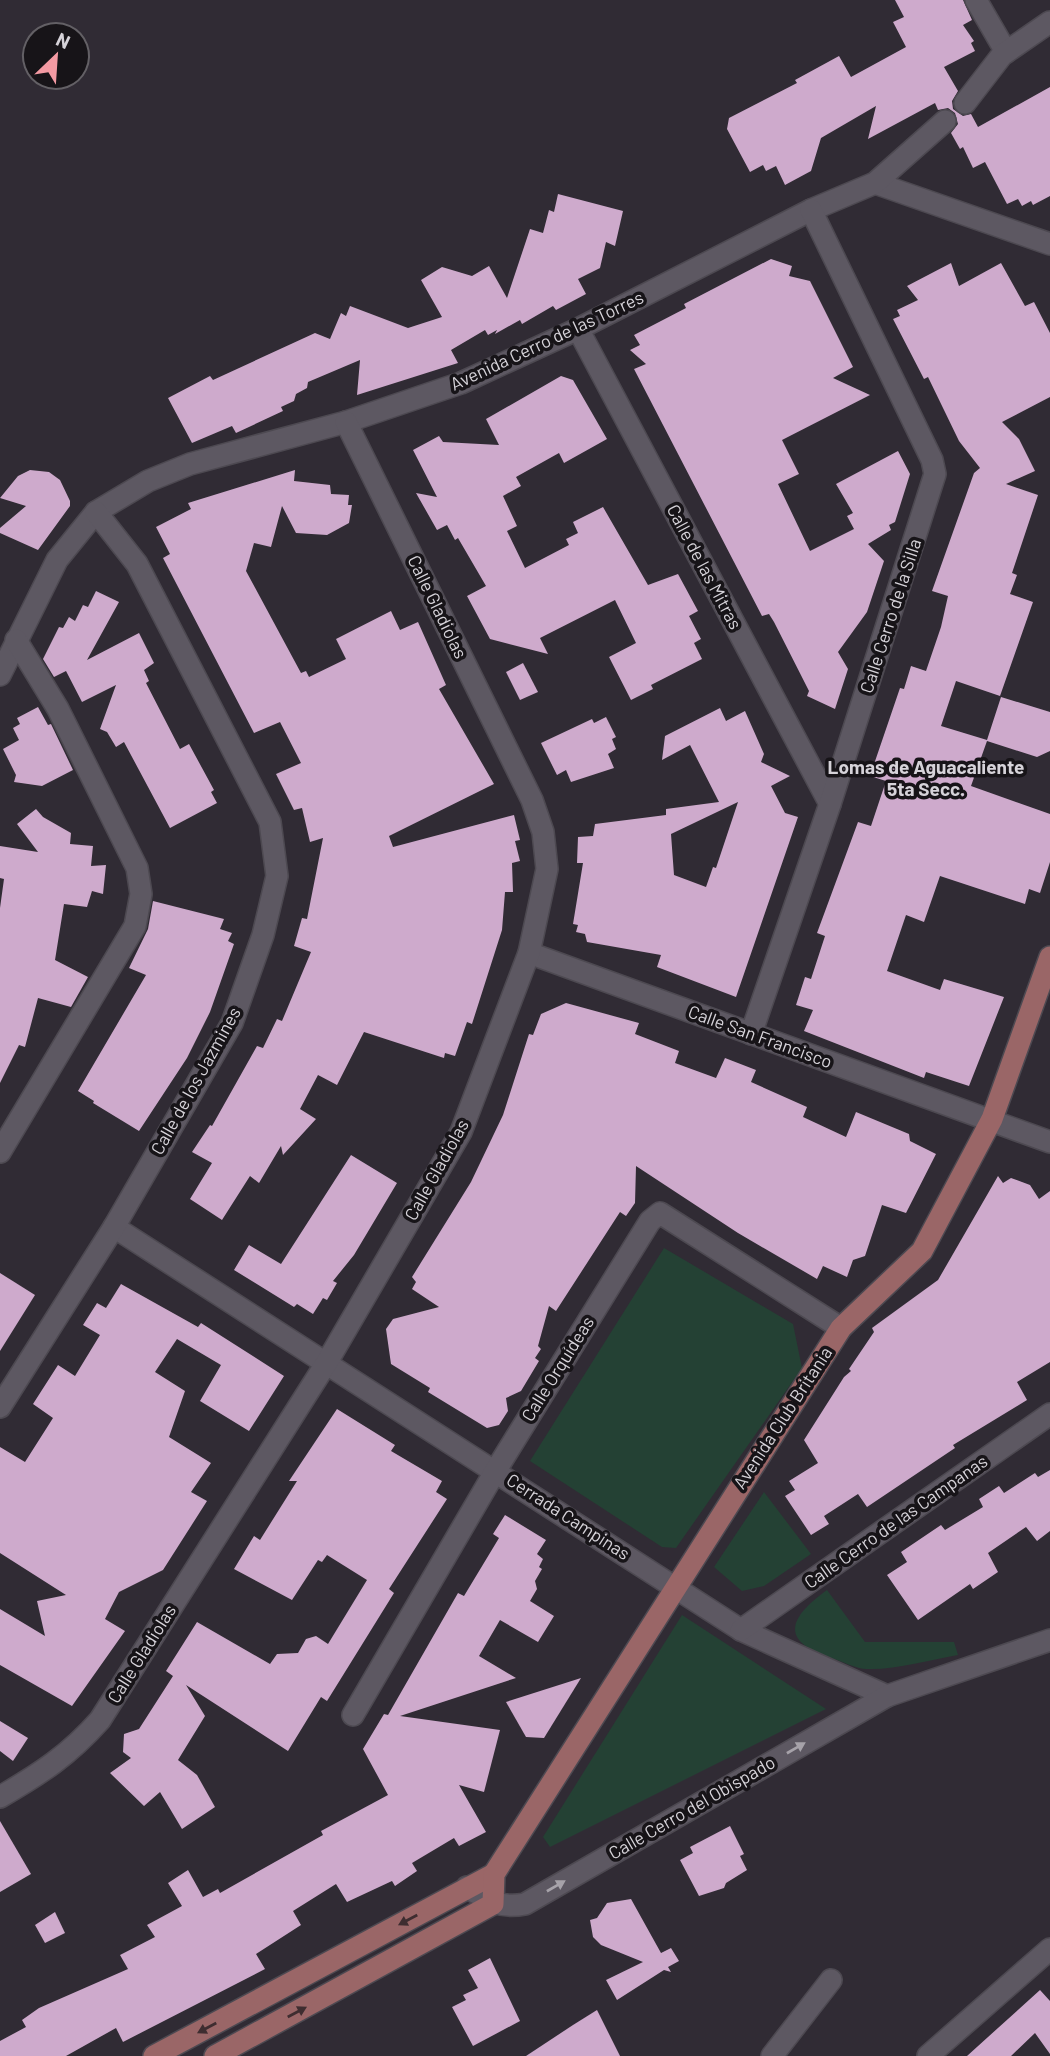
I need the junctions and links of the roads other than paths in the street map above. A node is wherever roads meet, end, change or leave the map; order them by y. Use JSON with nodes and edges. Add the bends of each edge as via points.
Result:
{"nodes":[{"id":1,"x":976,"y":0,"type":"edge"},
{"id":2,"x":1050,"y":22,"type":"edge"},
{"id":3,"x":1006,"y":52,"type":"junction"},
{"id":4,"x":965,"y":103,"type":"dead end"},
{"id":5,"x":945,"y":121,"type":"dead end"},
{"id":6,"x":875,"y":183,"type":"junction"},
{"id":7,"x":811,"y":210,"type":"junction"},
{"id":8,"x":1050,"y":244,"type":"edge"},
{"id":9,"x":578,"y":329,"type":"junction"},
{"id":10,"x":346,"y":422,"type":"junction"},
{"id":11,"x":96,"y":512,"type":"junction"},
{"id":12,"x":16,"y":640,"type":"junction"},
{"id":13,"x":0,"y":676,"type":"edge"},
{"id":14,"x":830,"y":804,"type":"junction"},
{"id":15,"x":528,"y":953,"type":"junction"},
{"id":16,"x":1050,"y":957,"type":"edge"},
{"id":17,"x":751,"y":1034,"type":"junction"},
{"id":18,"x":992,"y":1119,"type":"junction"},
{"id":19,"x":1050,"y":1142,"type":"edge"},
{"id":20,"x":0,"y":1152,"type":"edge"},
{"id":21,"x":114,"y":1227,"type":"junction"},
{"id":22,"x":841,"y":1328,"type":"junction"},
{"id":23,"x":327,"y":1362,"type":"junction"},
{"id":24,"x":0,"y":1407,"type":"edge"},
{"id":25,"x":1050,"y":1415,"type":"edge"},
{"id":26,"x":496,"y":1470,"type":"junction"},
{"id":27,"x":675,"y":1586,"type":"junction"},
{"id":28,"x":741,"y":1630,"type":"junction"},
{"id":29,"x":1050,"y":1640,"type":"edge"},
{"id":30,"x":887,"y":1696,"type":"junction"},
{"id":31,"x":353,"y":1715,"type":"dead end"},
{"id":32,"x":0,"y":1797,"type":"edge"},
{"id":33,"x":495,"y":1874,"type":"junction"},
{"id":34,"x":467,"y":1887,"type":"junction"},
{"id":35,"x":493,"y":1904,"type":"junction"},
{"id":36,"x":1050,"y":1949,"type":"edge"},
{"id":37,"x":831,"y":1980,"type":"dead end"},
{"id":38,"x":154,"y":2056,"type":"edge"},
{"id":39,"x":215,"y":2056,"type":"edge"},
{"id":40,"x":772,"y":2056,"type":"edge"},
{"id":41,"x":928,"y":2056,"type":"edge"}],
"edges":[{"from":1,"to":3,"type":"street"},
{"from":2,"to":3,"type":"street"},
{"from":3,"to":4,"type":"street"},
{"from":5,"to":6,"type":"street","name":"Avenida Cerro de las Torres"},
{"from":6,"to":7,"type":"street","name":"Avenida Cerro de las Torres"},
{"from":6,"to":8,"type":"street"},
{"from":7,"to":9,"type":"street","name":"Avenida Cerro de las Torres"},
{"from":7,"to":14,"type":"street","name":"Calle Cerro de la Silla","via":[[935,474]]},
{"from":9,"to":10,"type":"street","name":"Avenida Cerro de las Torres","via":[[461,383]]},
{"from":9,"to":14,"type":"street","name":"Calle de las Mitras"},
{"from":10,"to":11,"type":"street","name":"Avenida Cerro de las Torres","via":[[190,464],[148,481]]},
{"from":10,"to":15,"type":"street","name":"Calle Gladiolas","via":[[532,800],[543,832],[547,869]]},
{"from":11,"to":12,"type":"street","name":"Avenida Cerro de las Torres","via":[[57,560]]},
{"from":11,"to":21,"type":"street","name":"Calle de los Jazmines","via":[[137,564],[270,822],[277,876],[232,1023]]},
{"from":12,"to":13,"type":"street","name":"Avenida Cerro de las Torres"},
{"from":12,"to":20,"type":"street","via":[[58,709],[112,815],[137,868],[141,894],[135,926]]},
{"from":14,"to":17,"type":"street","name":"Calle Cerro de la Silla"},
{"from":15,"to":17,"type":"street","name":"Calle San Francisco"},
{"from":15,"to":23,"type":"street","name":"Calle Gladiolas","via":[[461,1132]]},
{"from":16,"to":18,"type":"main road","name":"Avenida Club Britania"},
{"from":17,"to":18,"type":"street","name":"Calle San Francisco"},
{"from":18,"to":19,"type":"street","name":"Calle San Francisco"},
{"from":18,"to":22,"type":"main road","name":"Avenida Club Britania","via":[[922,1251]]},
{"from":21,"to":23,"type":"street","name":"Cerrada Campinas"},
{"from":21,"to":24,"type":"street","name":"Calle de los Jazmines"},
{"from":22,"to":26,"type":"street","name":"Calle Orquídeas","via":[[660,1213],[650,1221]]},
{"from":22,"to":27,"type":"main road","name":"Avenida Club Britania"},
{"from":23,"to":26,"type":"street","name":"Cerrada Campinas"},
{"from":23,"to":32,"type":"street","name":"Calle Gladiolas","via":[[100,1720],[74,1749]]},
{"from":25,"to":28,"type":"street","name":"Calle Cerro de las Campanas"},
{"from":26,"to":27,"type":"street","name":"Cerrada Campinas"},
{"from":26,"to":31,"type":"street","name":"Calle Orquídeas"},
{"from":27,"to":28,"type":"street","name":"Cerrada Campinas"},
{"from":27,"to":33,"type":"main road","name":"Avenida Club Britania"},
{"from":28,"to":30,"type":"street","name":"Cerrada Campinas"},
{"from":29,"to":30,"type":"street"},
{"from":35,"to":30,"type":"street","name":"Calle Cerro del Obispado","one_way":true,"via":[[510,1908],[525,1904]]},
{"from":33,"to":34,"type":"main road"},
{"from":33,"to":35,"type":"main road","name":"Avenida Club Britania"},
{"from":34,"to":35,"type":"street"},
{"from":34,"to":38,"type":"main road","one_way":true},
{"from":39,"to":35,"type":"main road","name":"Calle Cerro del Obispado","one_way":true},
{"from":36,"to":41,"type":"street"},
{"from":37,"to":40,"type":"street"}]}
